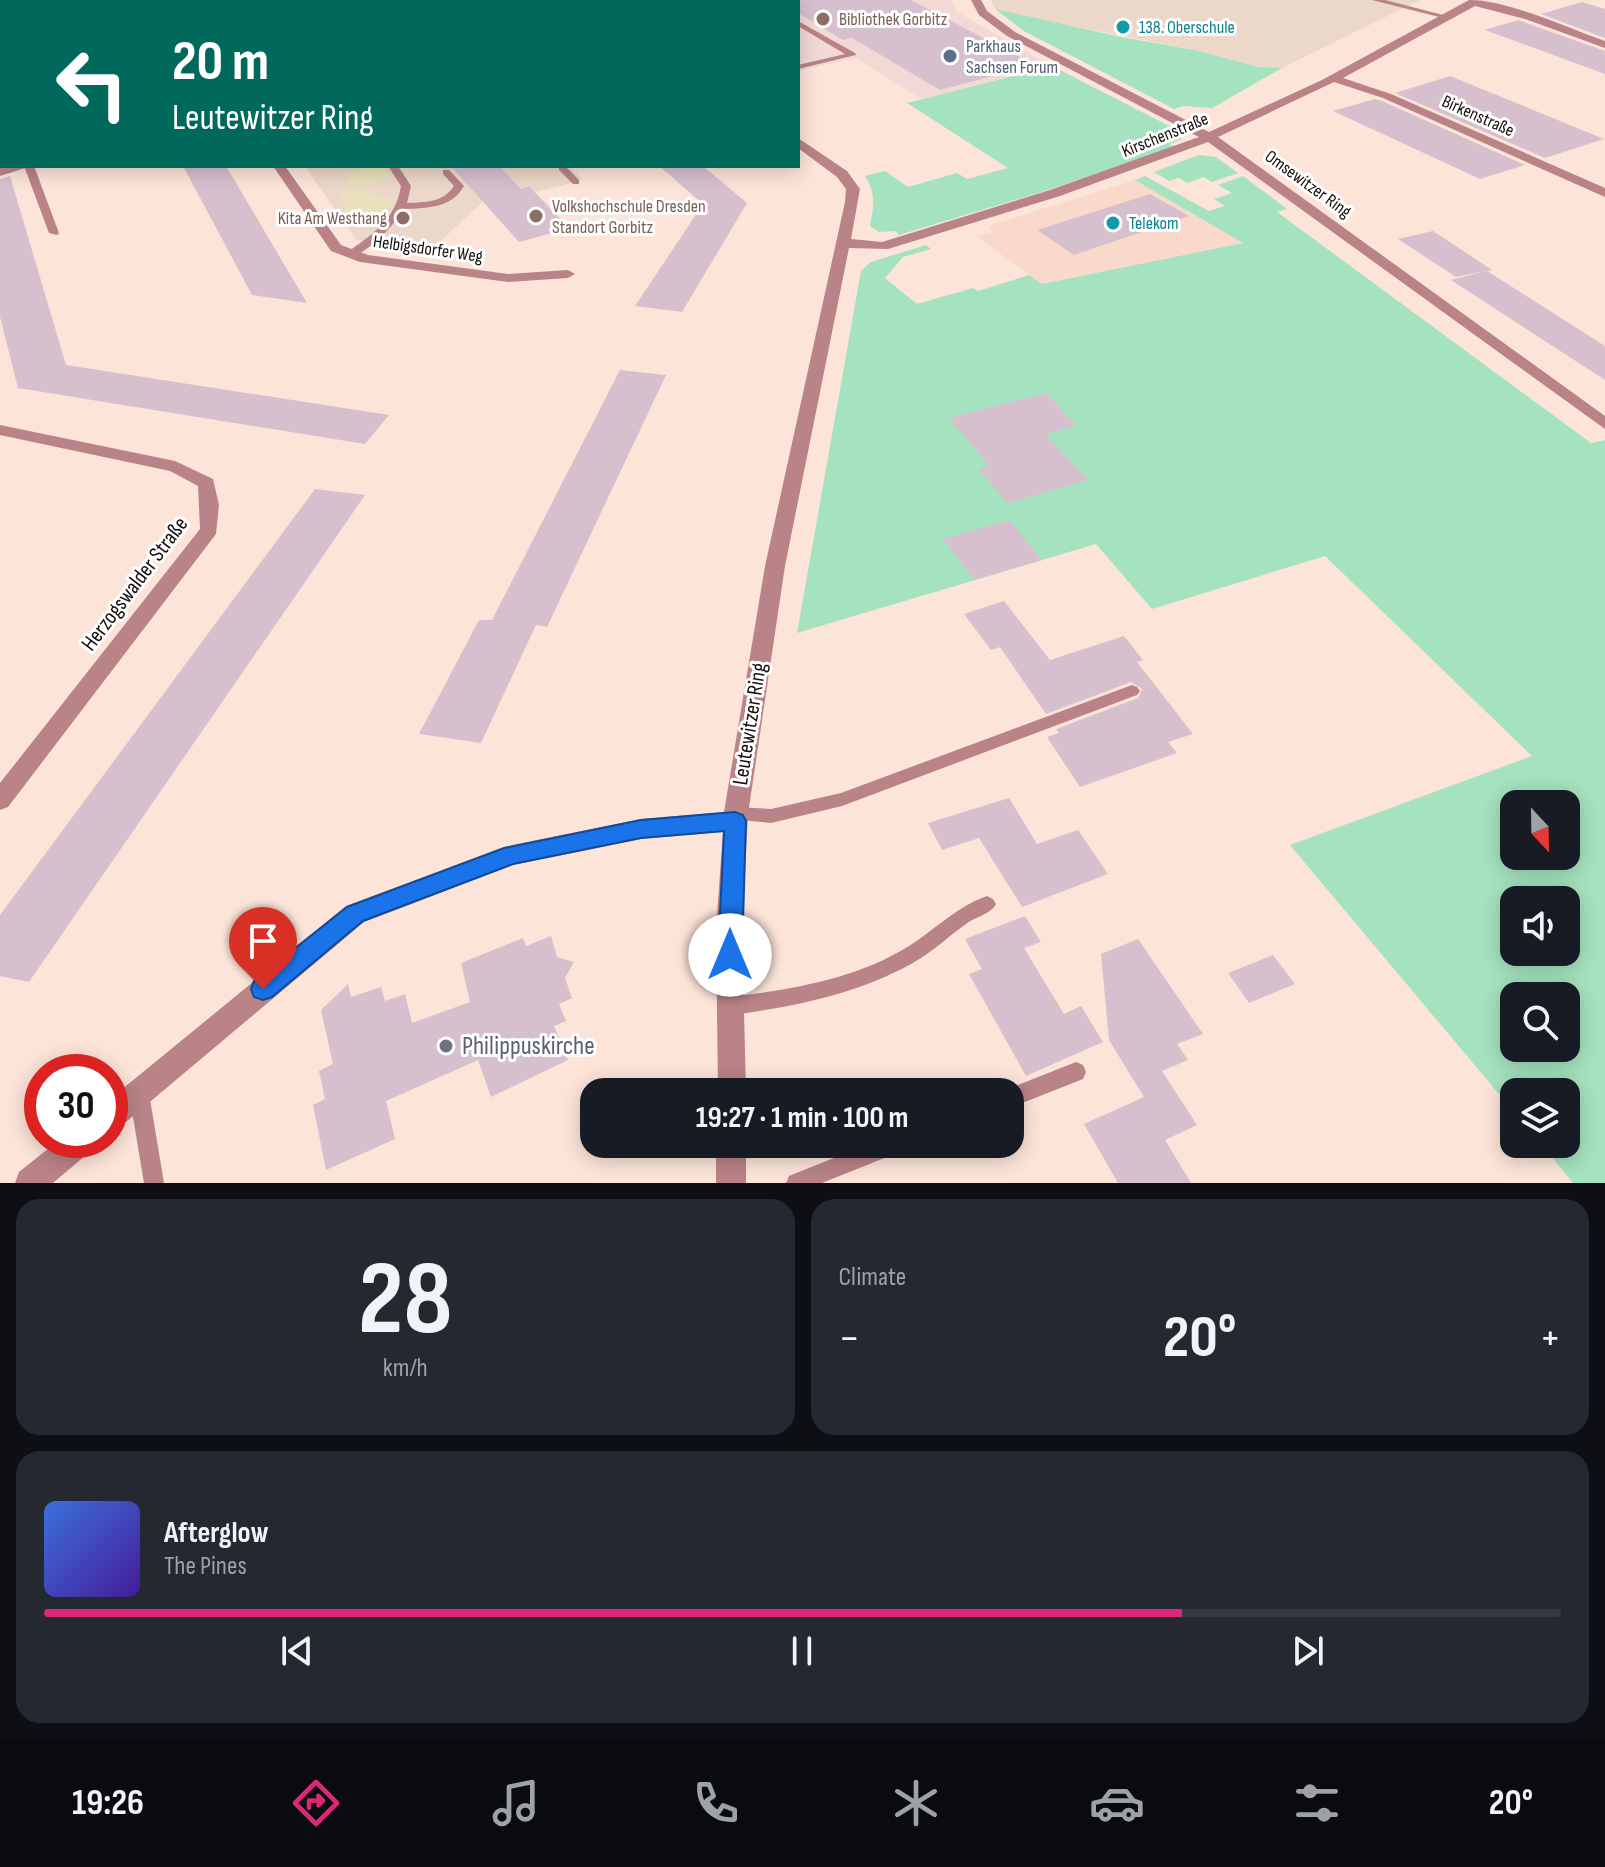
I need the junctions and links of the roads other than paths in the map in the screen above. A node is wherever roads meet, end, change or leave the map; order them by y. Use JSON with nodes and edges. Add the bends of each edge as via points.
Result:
{"nodes":[{"id":1,"x":976,"y":0,"type":"edge"},
{"id":2,"x":1376,"y":0,"type":"edge"},
{"id":3,"x":1475,"y":1,"type":"edge"},
{"id":4,"x":1447,"y":17,"type":"junction"},
{"id":5,"x":800,"y":24,"type":"edge"},
{"id":6,"x":1605,"y":45,"type":"edge"},
{"id":7,"x":800,"y":67,"type":"edge"},
{"id":8,"x":1333,"y":78,"type":"junction"},
{"id":9,"x":1209,"y":137,"type":"junction"},
{"id":10,"x":800,"y":143,"type":"edge"},
{"id":11,"x":29,"y":168,"type":"edge"},
{"id":12,"x":280,"y":168,"type":"edge"},
{"id":13,"x":394,"y":168,"type":"edge"},
{"id":14,"x":562,"y":168,"type":"edge"},
{"id":15,"x":446,"y":172,"type":"dead end"},
{"id":16,"x":576,"y":182,"type":"dead end"},
{"id":17,"x":1605,"y":193,"type":"edge"},
{"id":18,"x":402,"y":206,"type":"junction"},
{"id":19,"x":54,"y":233,"type":"dead end"},
{"id":20,"x":846,"y":243,"type":"junction"},
{"id":21,"x":350,"y":255,"type":"junction"},
{"id":22,"x":568,"y":274,"type":"dead end"},
{"id":23,"x":1605,"y":424,"type":"edge"},
{"id":24,"x":0,"y":430,"type":"edge"},
{"id":25,"x":1132,"y":691,"type":"dead end"},
{"id":26,"x":0,"y":800,"type":"edge"},
{"id":27,"x":735,"y":818,"type":"junction"},
{"id":28,"x":987,"y":904,"type":"dead end"},
{"id":29,"x":732,"y":1006,"type":"junction"},
{"id":30,"x":1076,"y":1072,"type":"dead end"},
{"id":31,"x":732,"y":1078,"type":"edge"},
{"id":32,"x":1024,"y":1092,"type":"edge"},
{"id":33,"x":139,"y":1093,"type":"junction"},
{"id":34,"x":128,"y":1102,"type":"edge"},
{"id":35,"x":60,"y":1158,"type":"edge"},
{"id":36,"x":731,"y":1158,"type":"edge"},
{"id":37,"x":859,"y":1158,"type":"edge"},
{"id":38,"x":30,"y":1183,"type":"edge"},
{"id":39,"x":154,"y":1183,"type":"edge"},
{"id":40,"x":731,"y":1183,"type":"edge"},
{"id":41,"x":796,"y":1183,"type":"edge"}],
"edges":[{"from":1,"to":9,"type":"street","name":"Omsewitzer Ring","via":[[983,13],[1011,34]]},
{"from":2,"to":4,"type":"lane"},
{"from":3,"to":4,"type":"street","name":"Kirschenstraße"},
{"from":3,"to":6,"type":"street"},
{"from":4,"to":8,"type":"street","name":"Kirschenstraße"},
{"from":5,"to":7,"type":"lane","via":[[852,55]]},
{"from":8,"to":9,"type":"street","name":"Kirschenstraße"},
{"from":8,"to":17,"type":"street","name":"Birkenstraße","via":[[1387,96]]},
{"from":9,"to":20,"type":"street","name":"Kirschenstraße","via":[[1109,176],[883,246]]},
{"from":9,"to":23,"type":"street","name":"Omsewitzer Ring"},
{"from":10,"to":20,"type":"street","name":"Leutewitzer Ring","via":[[842,174],[853,189]]},
{"from":11,"to":19,"type":"lane"},
{"from":12,"to":21,"type":"street","name":"Helbigsdorfer Weg","via":[[336,248]]},
{"from":13,"to":18,"type":"lane","via":[[406,186]]},
{"from":14,"to":16,"type":"lane"},
{"from":15,"to":18,"type":"lane","via":[[459,186],[457,193]]},
{"from":18,"to":21,"type":"lane","via":[[391,223]]},
{"from":20,"to":27,"type":"street","name":"Leutewitzer Ring","via":[[775,566]]},
{"from":21,"to":22,"type":"street","name":"Helbigsdorfer Weg","via":[[508,278]]},
{"from":24,"to":26,"type":"street","name":"Herzogswalder Straße","via":[[175,467],[207,483],[210,505],[209,530]]},
{"from":25,"to":27,"type":"lane","via":[[842,799],[771,816]]},
{"from":27,"to":29,"type":"street","name":"Leutewitzer Ring","via":[[729,929]]},
{"from":27,"to":33,"type":"street","via":[[641,829],[512,855],[355,914]]},
{"from":28,"to":29,"type":"lane","via":[[971,909],[917,950],[868,978],[799,997]]},
{"from":29,"to":31,"type":"street","name":"Leutewitzer Ring"},
{"from":30,"to":32,"type":"lane"},
{"from":33,"to":34,"type":"street"},
{"from":33,"to":39,"type":"lane"},
{"from":35,"to":38,"type":"street"},
{"from":36,"to":40,"type":"street"},
{"from":37,"to":41,"type":"lane"}]}
